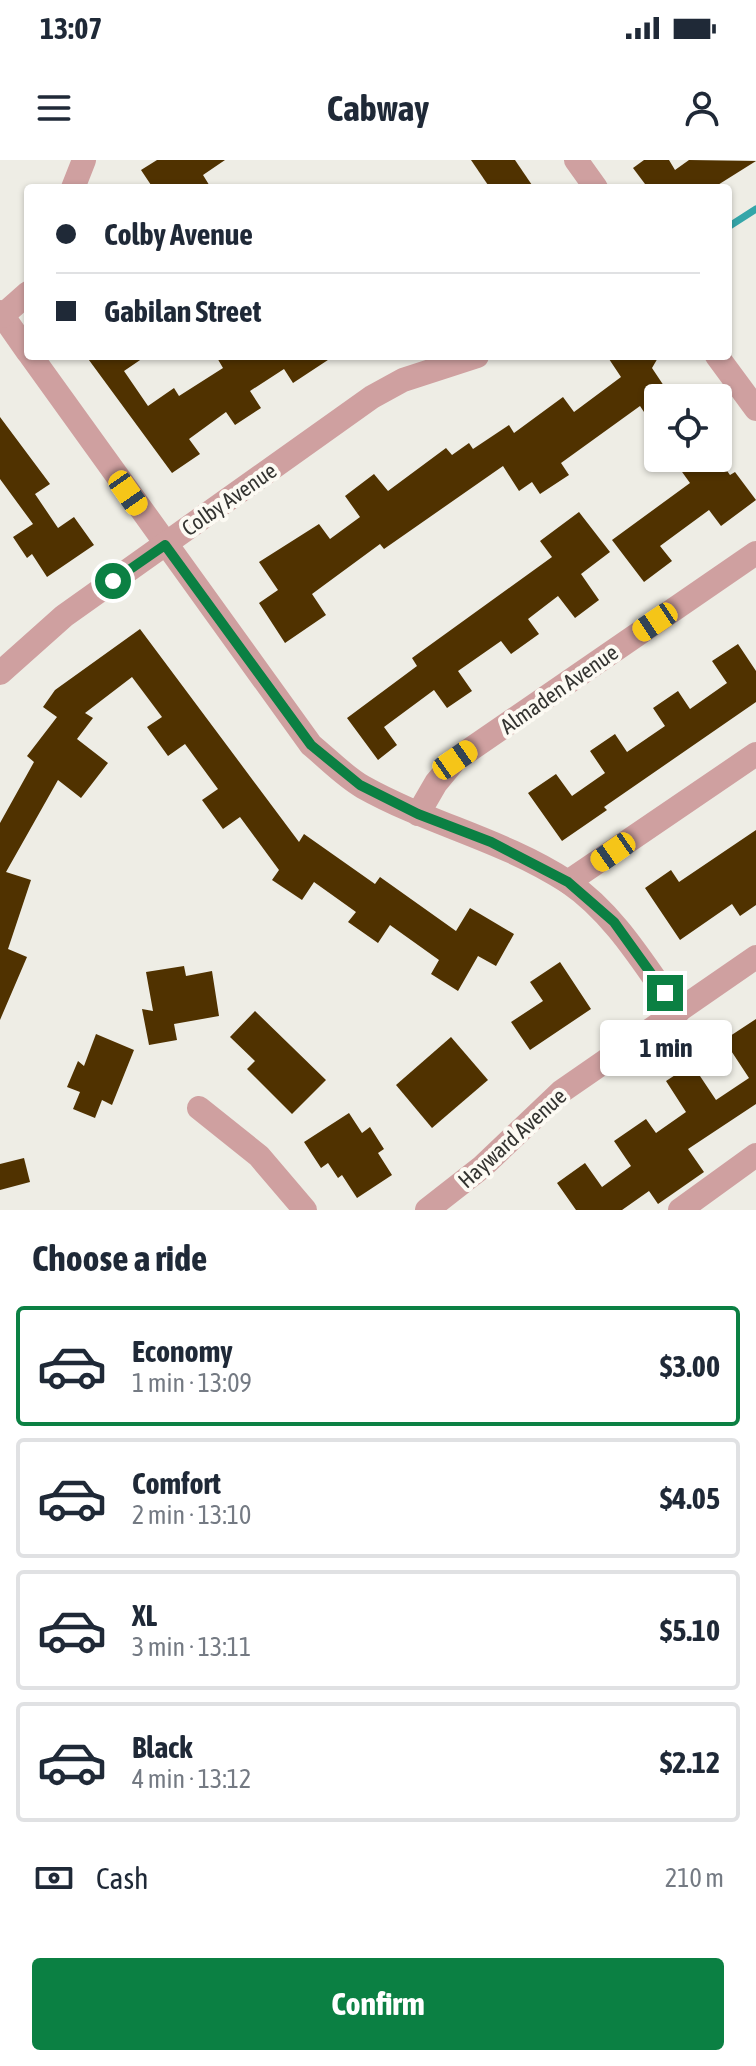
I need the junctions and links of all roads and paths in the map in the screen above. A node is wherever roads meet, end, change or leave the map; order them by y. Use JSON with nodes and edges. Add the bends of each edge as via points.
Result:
{"nodes":[{"id":1,"x":84,"y":160,"type":"edge"},
{"id":2,"x":576,"y":160,"type":"edge"},
{"id":3,"x":75,"y":184,"type":"edge"},
{"id":4,"x":593,"y":184,"type":"edge"},
{"id":5,"x":24,"y":296,"type":"edge"},
{"id":6,"x":1,"y":314,"type":"edge"},
{"id":7,"x":24,"y":347,"type":"edge"},
{"id":8,"x":33,"y":360,"type":"edge"},
{"id":9,"x":465,"y":360,"type":"edge"},
{"id":10,"x":720,"y":360,"type":"edge"},
{"id":11,"x":756,"y":409,"type":"edge"},
{"id":12,"x":165,"y":545,"type":"junction"},
{"id":13,"x":756,"y":553,"type":"edge"},
{"id":14,"x":0,"y":673,"type":"edge"},
{"id":15,"x":756,"y":754,"type":"edge"},
{"id":16,"x":418,"y":814,"type":"junction"},
{"id":17,"x":568,"y":882,"type":"junction"},
{"id":18,"x":756,"y":957,"type":"edge"},
{"id":19,"x":678,"y":1012,"type":"junction"},
{"id":20,"x":199,"y":1108,"type":"dead end"},
{"id":21,"x":756,"y":1155,"type":"edge"},
{"id":22,"x":305,"y":1210,"type":"edge"},
{"id":23,"x":427,"y":1210,"type":"edge"},
{"id":24,"x":680,"y":1210,"type":"edge"}],
"edges":[{"from":1,"to":3,"type":"street"},
{"from":2,"to":4,"type":"street"},
{"from":5,"to":6,"type":"street"},
{"from":6,"to":7,"type":"street"},
{"from":8,"to":12,"type":"street"},
{"from":9,"to":12,"type":"street","name":"Colby Avenue","via":[[403,380],[372,397]]},
{"from":10,"to":11,"type":"street"},
{"from":12,"to":14,"type":"street","name":"Colby Avenue","via":[[60,619]]},
{"from":12,"to":16,"type":"street","via":[[311,745],[360,785]]},
{"from":13,"to":16,"type":"street","name":"Almaden Avenue","via":[[455,760]]},
{"from":15,"to":17,"type":"street"},
{"from":16,"to":17,"type":"street","via":[[491,842]]},
{"from":17,"to":19,"type":"street","via":[[614,922]]},
{"from":18,"to":19,"type":"street","name":"Hayward Avenue"},
{"from":19,"to":23,"type":"street","name":"Hayward Avenue","via":[[562,1091],[482,1167]]},
{"from":20,"to":22,"type":"street","via":[[259,1156]]},
{"from":21,"to":24,"type":"street"}]}
